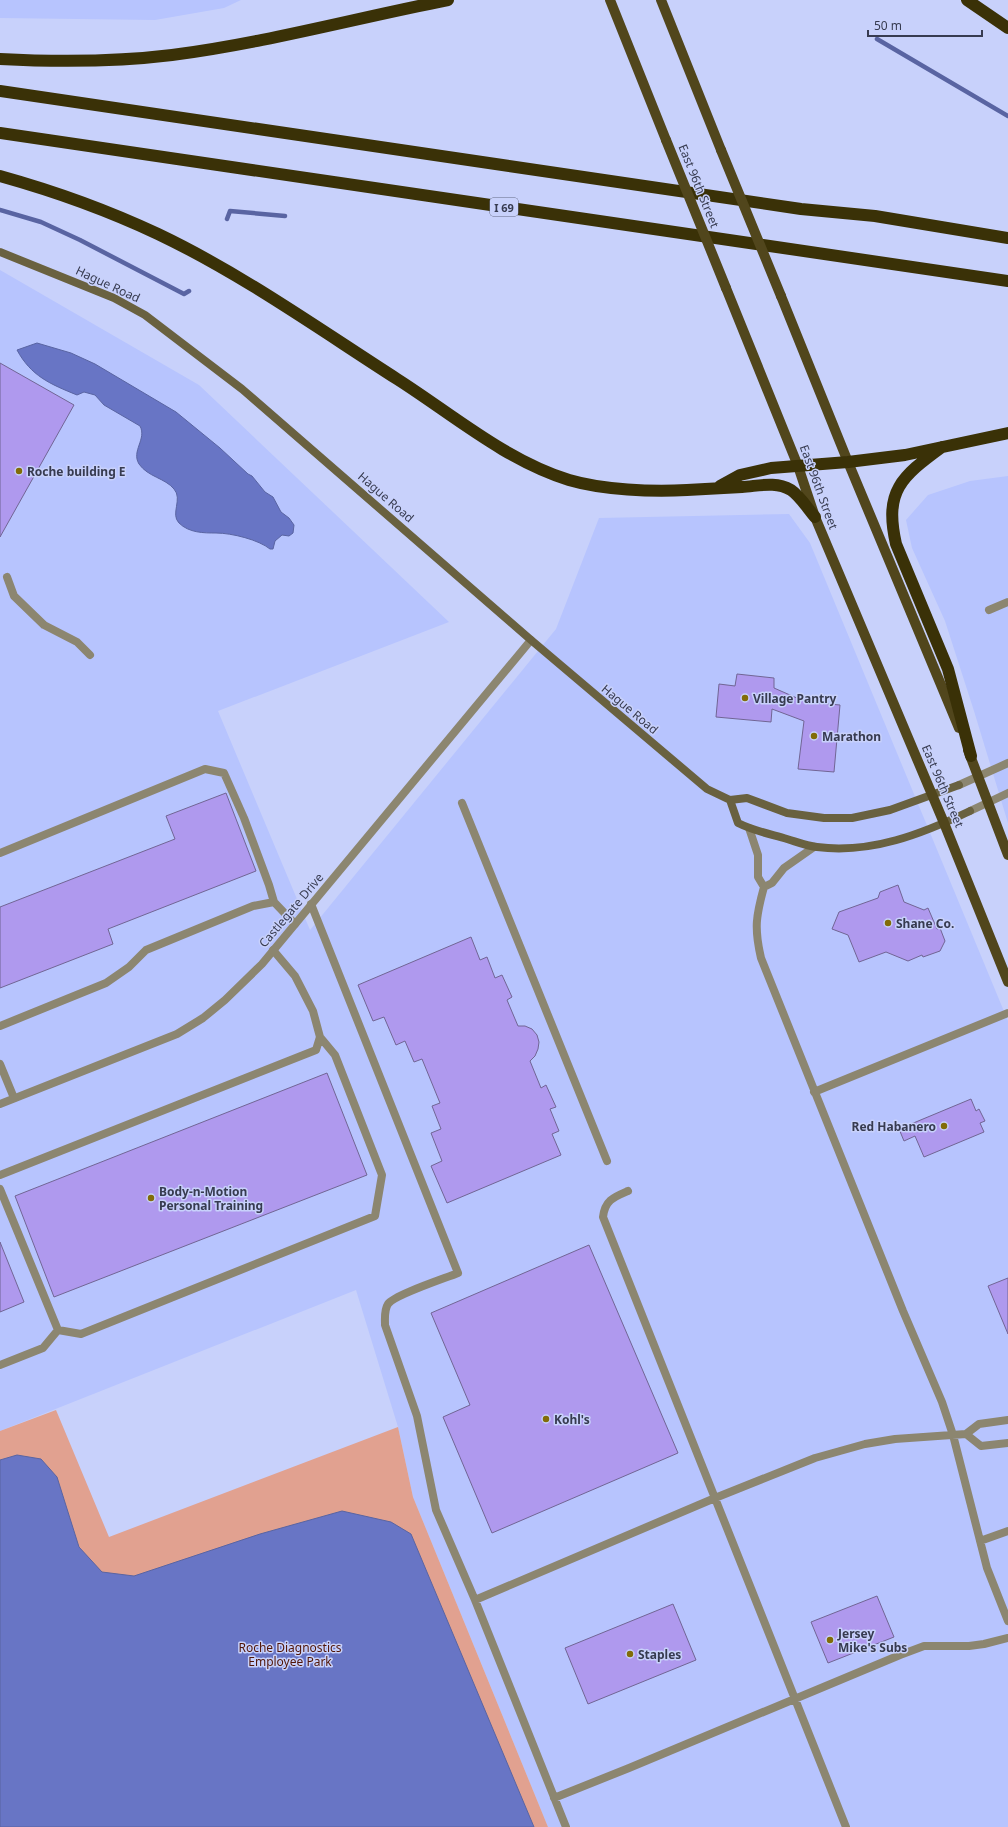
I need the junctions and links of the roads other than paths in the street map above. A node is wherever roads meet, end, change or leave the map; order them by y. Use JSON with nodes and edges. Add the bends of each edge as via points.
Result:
{"nodes":[{"id":1,"x":448,"y":0,"type":"edge"},
{"id":2,"x":610,"y":0,"type":"edge"},
{"id":3,"x":661,"y":0,"type":"edge"},
{"id":4,"x":967,"y":0,"type":"edge"},
{"id":5,"x":1008,"y":28,"type":"edge"},
{"id":6,"x":0,"y":59,"type":"edge"},
{"id":7,"x":0,"y":91,"type":"edge"},
{"id":8,"x":0,"y":133,"type":"edge"},
{"id":9,"x":0,"y":176,"type":"edge"},
{"id":10,"x":1008,"y":238,"type":"edge"},
{"id":11,"x":0,"y":252,"type":"edge"},
{"id":12,"x":1008,"y":281,"type":"edge"},
{"id":13,"x":1008,"y":433,"type":"edge"},
{"id":14,"x":942,"y":447,"type":"junction"},
{"id":15,"x":848,"y":462,"type":"junction"},
{"id":16,"x":798,"y":466,"type":"junction"},
{"id":17,"x":717,"y":487,"type":"junction"},
{"id":18,"x":815,"y":517,"type":"junction"},
{"id":19,"x":7,"y":577,"type":"dead end"},
{"id":20,"x":1008,"y":602,"type":"edge"},
{"id":21,"x":989,"y":610,"type":"dead end"},
{"id":22,"x":531,"y":640,"type":"junction"},
{"id":23,"x":90,"y":655,"type":"dead end"},
{"id":24,"x":971,"y":756,"type":"junction"},
{"id":25,"x":1008,"y":763,"type":"edge"},
{"id":26,"x":978,"y":776,"type":"junction"},
{"id":27,"x":1008,"y":793,"type":"edge"},
{"id":28,"x":932,"y":796,"type":"junction"},
{"id":29,"x":730,"y":800,"type":"junction"},
{"id":30,"x":988,"y":802,"type":"junction"},
{"id":31,"x":462,"y":803,"type":"dead end"},
{"id":32,"x":944,"y":823,"type":"junction"},
{"id":33,"x":749,"y":828,"type":"junction"},
{"id":34,"x":814,"y":847,"type":"junction"},
{"id":35,"x":0,"y":853,"type":"edge"},
{"id":36,"x":1008,"y":855,"type":"edge"},
{"id":37,"x":764,"y":887,"type":"junction"},
{"id":38,"x":274,"y":902,"type":"junction"},
{"id":39,"x":311,"y":904,"type":"junction"},
{"id":40,"x":295,"y":924,"type":"junction"},
{"id":41,"x":273,"y":950,"type":"junction"},
{"id":42,"x":1008,"y":982,"type":"edge"},
{"id":43,"x":1008,"y":1013,"type":"edge"},
{"id":44,"x":0,"y":1026,"type":"edge"},
{"id":45,"x":320,"y":1037,"type":"junction"},
{"id":46,"x":0,"y":1064,"type":"edge"},
{"id":47,"x":814,"y":1092,"type":"junction"},
{"id":48,"x":14,"y":1098,"type":"junction"},
{"id":49,"x":0,"y":1104,"type":"edge"},
{"id":50,"x":607,"y":1161,"type":"dead end"},
{"id":51,"x":0,"y":1175,"type":"edge"},
{"id":52,"x":0,"y":1189,"type":"edge"},
{"id":53,"x":628,"y":1191,"type":"dead end"},
{"id":54,"x":58,"y":1330,"type":"junction"},
{"id":55,"x":0,"y":1365,"type":"edge"},
{"id":56,"x":1008,"y":1420,"type":"edge"},
{"id":57,"x":966,"y":1434,"type":"junction"},
{"id":58,"x":953,"y":1435,"type":"junction"},
{"id":59,"x":1008,"y":1443,"type":"edge"},
{"id":60,"x":715,"y":1498,"type":"junction"},
{"id":61,"x":1008,"y":1531,"type":"edge"},
{"id":62,"x":980,"y":1541,"type":"junction"},
{"id":63,"x":475,"y":1600,"type":"junction"},
{"id":64,"x":1008,"y":1622,"type":"edge"},
{"id":65,"x":1008,"y":1638,"type":"edge"},
{"id":66,"x":795,"y":1699,"type":"junction"},
{"id":67,"x":554,"y":1798,"type":"junction"},
{"id":68,"x":566,"y":1827,"type":"edge"},
{"id":69,"x":846,"y":1827,"type":"edge"}],
"edges":[{"from":1,"to":6,"type":"highway","via":[[251,42],[171,55],[87,61]]},
{"from":2,"to":16,"type":"main road","name":"East 96th Street","bridge":true},
{"from":3,"to":15,"type":"main road","bridge":true},
{"from":4,"to":5,"type":"highway"},
{"from":7,"to":10,"type":"highway","via":[[801,209],[875,216]]},
{"from":8,"to":12,"type":"highway","number":"I 69"},
{"from":9,"to":17,"type":"highway","via":[[38,186],[115,215],[195,253],[359,354],[492,443],[539,468],[571,480],[606,486],[685,490]]},
{"from":11,"to":22,"type":"street","name":"Hague Road","via":[[114,298],[145,315],[242,389]]},
{"from":13,"to":14,"type":"highway"},
{"from":14,"to":15,"type":"highway","via":[[905,455]]},
{"from":14,"to":24,"type":"highway","via":[[917,465],[902,482],[893,499],[892,528],[896,544],[948,669]]},
{"from":15,"to":16,"type":"highway"},
{"from":15,"to":24,"type":"main road"},
{"from":16,"to":17,"type":"highway","via":[[771,468],[740,475]]},
{"from":16,"to":18,"type":"main road","name":"East 96th Street"},
{"from":17,"to":18,"type":"highway","via":[[778,485],[792,491]]},
{"from":18,"to":28,"type":"main road","name":"East 96th Street"},
{"from":19,"to":23,"type":"street","via":[[14,596],[44,625],[77,642]]},
{"from":20,"to":21,"type":"street"},
{"from":22,"to":29,"type":"street","name":"Hague Road","via":[[688,774],[707,789]]},
{"from":22,"to":39,"type":"street","name":"Castlegate Drive"},
{"from":24,"to":26,"type":"main road"},
{"from":25,"to":26,"type":"street"},
{"from":26,"to":28,"type":"street","name":"Hague Road"},
{"from":26,"to":30,"type":"main road"},
{"from":27,"to":30,"type":"street"},
{"from":28,"to":29,"type":"street","name":"Hague Road","via":[[890,810],[852,818],[824,818],[787,813],[747,798]]},
{"from":28,"to":32,"type":"main road","name":"East 96th Street"},
{"from":29,"to":33,"type":"street","via":[[738,823]]},
{"from":30,"to":32,"type":"street"},
{"from":30,"to":36,"type":"main road"},
{"from":31,"to":50,"type":"street"},
{"from":32,"to":34,"type":"street","via":[[883,844],[841,848]]},
{"from":32,"to":42,"type":"main road","name":"East 96th Street"},
{"from":33,"to":34,"type":"street"},
{"from":33,"to":37,"type":"street","via":[[758,855],[758,877]]},
{"from":34,"to":37,"type":"street","via":[[784,868],[772,883]]},
{"from":35,"to":38,"type":"street","via":[[205,769],[224,773]]},
{"from":37,"to":47,"type":"street","via":[[756,920],[761,958]]},
{"from":38,"to":40,"type":"street"},
{"from":38,"to":44,"type":"street","via":[[253,906],[146,950],[129,967],[106,983]]},
{"from":39,"to":40,"type":"street","name":"Castlegate Drive"},
{"from":39,"to":63,"type":"street","via":[[458,1273],[389,1302],[385,1313],[385,1325],[417,1416],[436,1510]]},
{"from":40,"to":41,"type":"street","name":"Castlegate Drive"},
{"from":41,"to":45,"type":"street","via":[[295,976],[313,1011]]},
{"from":41,"to":48,"type":"street","name":"Castlegate Drive","via":[[236,991],[203,1018],[180,1032]]},
{"from":43,"to":47,"type":"street"},
{"from":45,"to":51,"type":"street","via":[[316,1050]]},
{"from":45,"to":54,"type":"street","via":[[335,1055],[382,1176],[375,1216],[81,1334]]},
{"from":46,"to":48,"type":"street"},
{"from":47,"to":58,"type":"street","via":[[942,1402]]},
{"from":48,"to":49,"type":"street","name":"Castlegate Drive"},
{"from":52,"to":54,"type":"street"},
{"from":53,"to":60,"type":"street","via":[[610,1199],[604,1208],[603,1217]]},
{"from":54,"to":55,"type":"street","via":[[43,1348]]},
{"from":56,"to":57,"type":"street","via":[[979,1424]]},
{"from":57,"to":58,"type":"street"},
{"from":57,"to":59,"type":"street","via":[[980,1446]]},
{"from":58,"to":60,"type":"street","via":[[894,1439],[833,1452]]},
{"from":58,"to":62,"type":"street"},
{"from":60,"to":63,"type":"street"},
{"from":60,"to":66,"type":"street"},
{"from":61,"to":62,"type":"street"},
{"from":62,"to":64,"type":"street","via":[[987,1568]]},
{"from":63,"to":67,"type":"street"},
{"from":65,"to":66,"type":"street","via":[[984,1644],[924,1646]]},
{"from":66,"to":67,"type":"street"},
{"from":66,"to":69,"type":"street"},
{"from":67,"to":68,"type":"street"}]}
